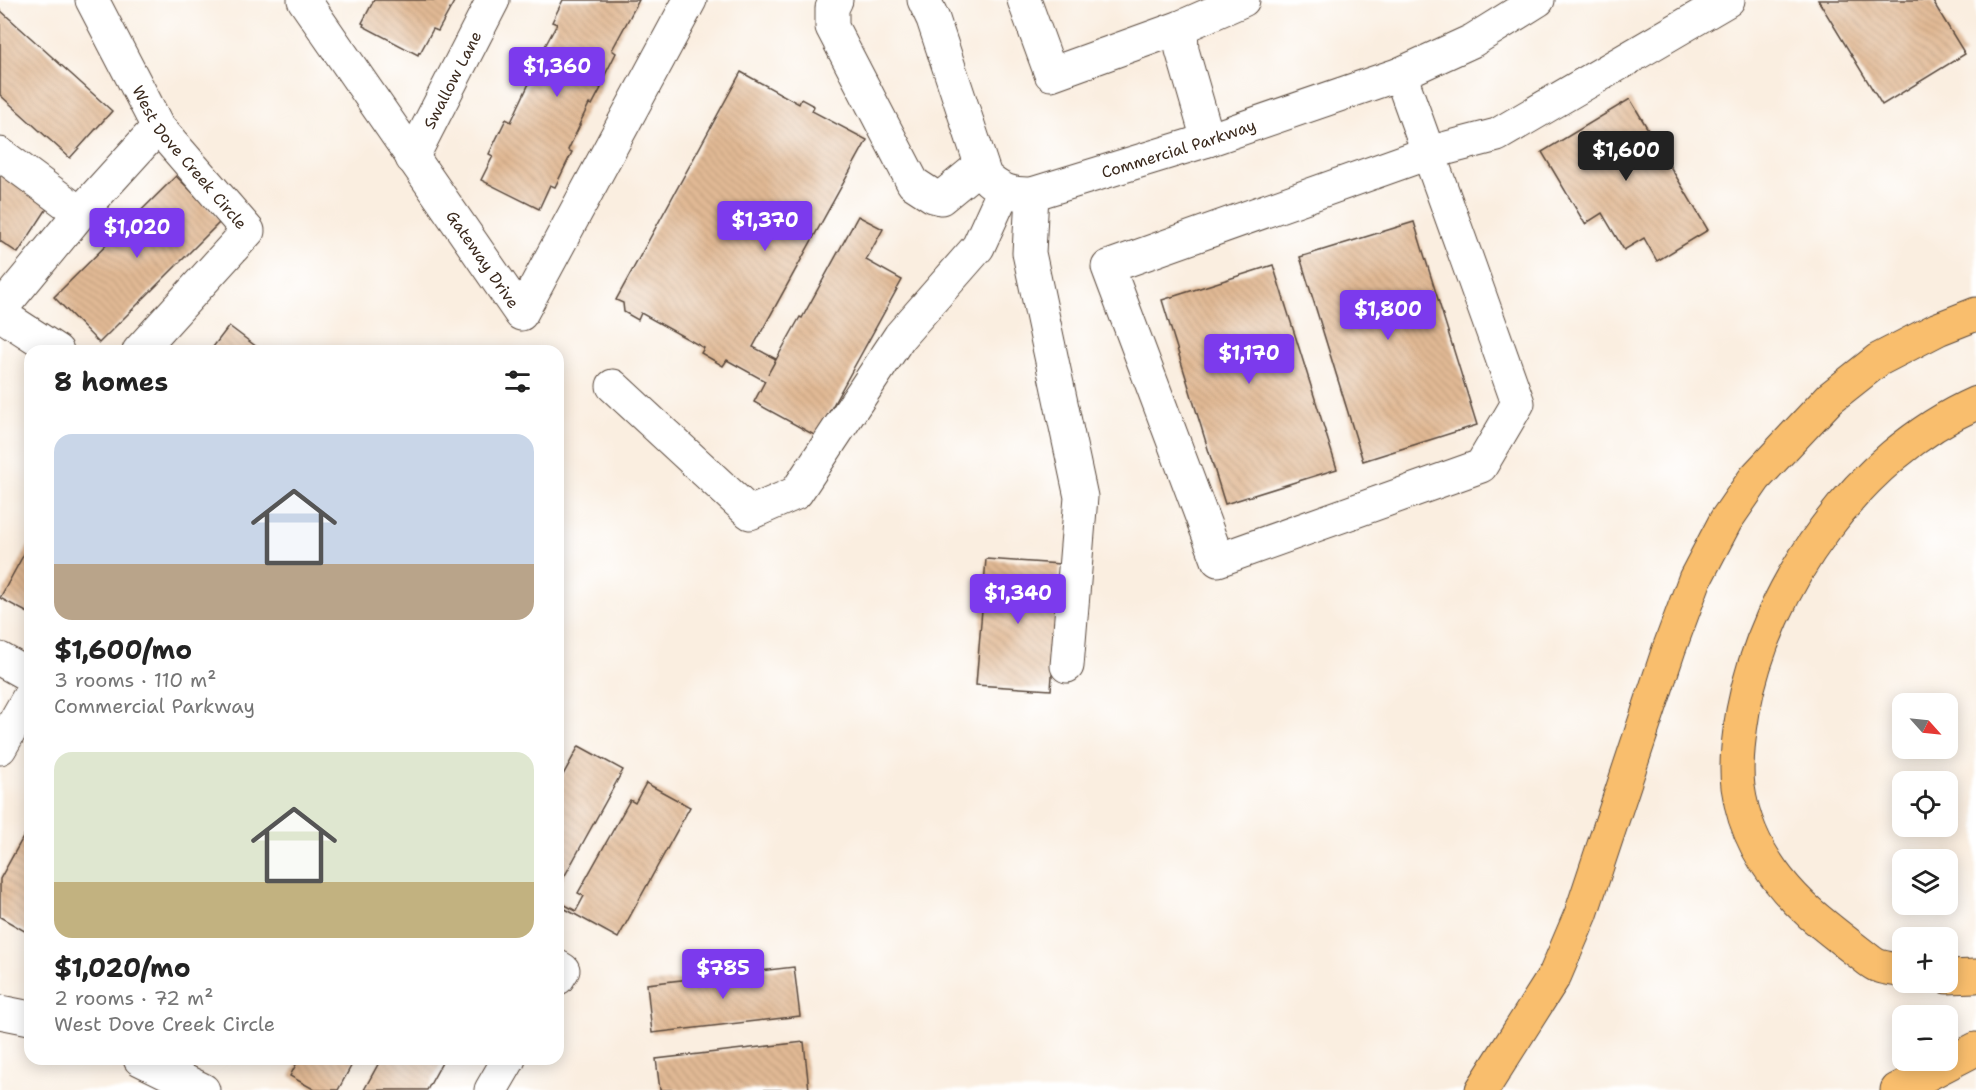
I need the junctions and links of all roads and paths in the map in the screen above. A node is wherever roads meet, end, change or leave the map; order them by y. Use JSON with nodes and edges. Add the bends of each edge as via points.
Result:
{"nodes":[{"id":1,"x":92,"y":0,"type":"edge"},
{"id":2,"x":493,"y":0,"type":"edge"},
{"id":3,"x":690,"y":0,"type":"edge"},
{"id":4,"x":836,"y":0,"type":"edge"},
{"id":5,"x":924,"y":0,"type":"edge"},
{"id":6,"x":1024,"y":0,"type":"edge"},
{"id":7,"x":1243,"y":0,"type":"edge"},
{"id":8,"x":1538,"y":0,"type":"edge"},
{"id":9,"x":1728,"y":0,"type":"edge"},
{"id":10,"x":307,"y":1,"type":"edge"},
{"id":11,"x":1181,"y":27,"type":"junction"},
{"id":12,"x":1400,"y":74,"type":"junction"},
{"id":13,"x":158,"y":127,"type":"junction"},
{"id":14,"x":1208,"y":140,"type":"junction"},
{"id":15,"x":1428,"y":153,"type":"junction"},
{"id":16,"x":0,"y":154,"type":"edge"},
{"id":17,"x":412,"y":158,"type":"junction"},
{"id":18,"x":980,"y":166,"type":"junction"},
{"id":19,"x":1018,"y":192,"type":"junction"},
{"id":20,"x":80,"y":213,"type":"junction"},
{"id":21,"x":0,"y":312,"type":"edge"},
{"id":22,"x":1976,"y":314,"type":"edge"},
{"id":23,"x":48,"y":345,"type":"edge"},
{"id":24,"x":144,"y":345,"type":"edge"},
{"id":25,"x":613,"y":386,"type":"dead end"},
{"id":26,"x":1976,"y":403,"type":"edge"},
{"id":27,"x":0,"y":659,"type":"edge"},
{"id":28,"x":1067,"y":666,"type":"dead end"},
{"id":29,"x":24,"y":673,"type":"edge"},
{"id":30,"x":24,"y":706,"type":"edge"},
{"id":31,"x":0,"y":748,"type":"edge"},
{"id":32,"x":1892,"y":969,"type":"edge"},
{"id":33,"x":1976,"y":976,"type":"edge"},
{"id":34,"x":1958,"y":977,"type":"edge"},
{"id":35,"x":0,"y":1012,"type":"edge"},
{"id":36,"x":24,"y":1017,"type":"edge"},
{"id":37,"x":1976,"y":1049,"type":"edge"},
{"id":38,"x":152,"y":1065,"type":"edge"},
{"id":39,"x":505,"y":1065,"type":"edge"},
{"id":40,"x":203,"y":1090,"type":"edge"},
{"id":41,"x":490,"y":1090,"type":"edge"},
{"id":42,"x":1482,"y":1090,"type":"edge"},
{"id":43,"x":1897,"y":1090,"type":"edge"}],
"edges":[{"from":1,"to":13,"type":"street","name":"West Dove Creek Circle"},
{"from":2,"to":17,"type":"street","name":"Swallow Lane"},
{"from":3,"to":17,"type":"street","name":"Gateway Drive","via":[[522,314]]},
{"from":4,"to":18,"type":"street","via":[[832,27],[913,183],[941,198]]},
{"from":5,"to":18,"type":"street"},
{"from":6,"to":11,"type":"street","via":[[1051,74]]},
{"from":7,"to":11,"type":"street"},
{"from":8,"to":12,"type":"street","name":"Commercial Parkway","via":[[1472,41]]},
{"from":9,"to":15,"type":"street","via":[[1497,135]]},
{"from":10,"to":17,"type":"street","name":"Gateway Drive"},
{"from":11,"to":14,"type":"street","via":[[1182,50]]},
{"from":12,"to":14,"type":"street","name":"Commercial Parkway"},
{"from":12,"to":15,"type":"street"},
{"from":13,"to":20,"type":"street"},
{"from":13,"to":24,"type":"street","name":"West Dove Creek Circle","via":[[248,231]]},
{"from":14,"to":19,"type":"street","name":"Commercial Parkway"},
{"from":15,"to":15,"type":"street","via":[[1518,403],[1480,466],[1218,560],[1108,267]]},
{"from":16,"to":20,"type":"street"},
{"from":18,"to":19,"type":"street","via":[[993,185]]},
{"from":19,"to":25,"type":"street","via":[[978,248],[900,336],[796,493],[750,513]]},
{"from":19,"to":28,"type":"street","via":[[1081,497]]},
{"from":20,"to":21,"type":"street"},
{"from":21,"to":23,"type":"street"},
{"from":22,"to":42,"type":"highway","via":[[1878,360],[1830,398],[1755,478],[1726,520],[1695,579],[1564,954],[1555,975]]},
{"from":26,"to":32,"type":"highway","via":[[1921,435],[1875,472],[1830,521],[1790,579],[1761,643],[1738,741],[1738,787],[1750,832],[1768,869],[1798,903],[1835,935],[1875,965]]},
{"from":27,"to":29,"type":"street"},
{"from":30,"to":31,"type":"street"},
{"from":33,"to":34,"type":"highway"},
{"from":35,"to":36,"type":"street"},
{"from":37,"to":43,"type":"highway"},
{"from":38,"to":40,"type":"street"},
{"from":39,"to":41,"type":"street"}]}
